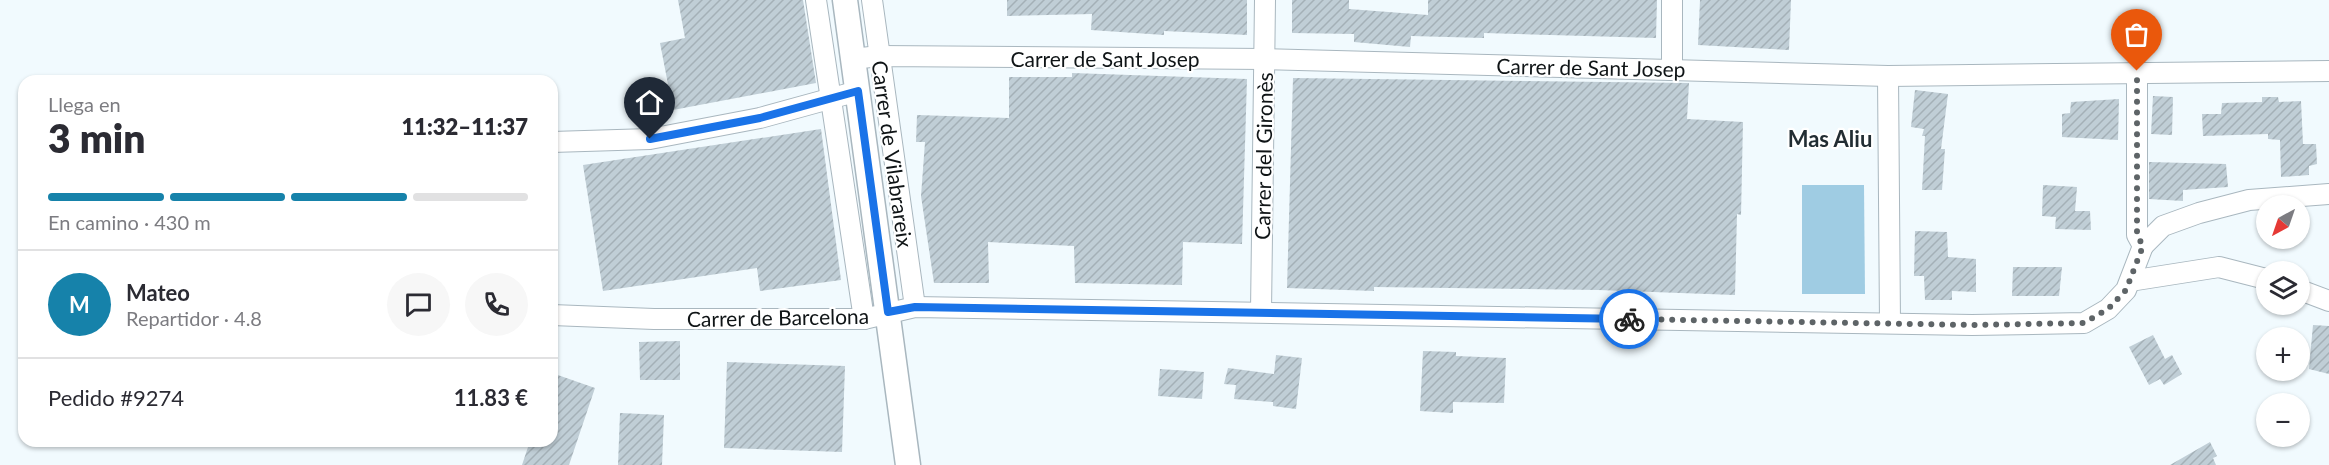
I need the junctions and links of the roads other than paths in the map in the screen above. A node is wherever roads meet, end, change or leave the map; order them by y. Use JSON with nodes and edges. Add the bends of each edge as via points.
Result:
{"nodes":[{"id":1,"x":816,"y":0,"type":"edge"},
{"id":2,"x":845,"y":0,"type":"edge"},
{"id":3,"x":872,"y":0,"type":"edge"},
{"id":4,"x":1265,"y":0,"type":"edge"},
{"id":5,"x":1672,"y":0,"type":"edge"},
{"id":6,"x":879,"y":56,"type":"junction"},
{"id":7,"x":853,"y":59,"type":"junction"},
{"id":8,"x":1265,"y":59,"type":"junction"},
{"id":9,"x":1672,"y":69,"type":"junction"},
{"id":10,"x":2137,"y":71,"type":"junction"},
{"id":11,"x":2329,"y":71,"type":"edge"},
{"id":12,"x":1888,"y":76,"type":"junction"},
{"id":13,"x":858,"y":91,"type":"junction"},
{"id":14,"x":829,"y":99,"type":"junction"},
{"id":15,"x":558,"y":142,"type":"edge"},
{"id":16,"x":2329,"y":194,"type":"edge"},
{"id":17,"x":2143,"y":246,"type":"junction"},
{"id":18,"x":2256,"y":276,"type":"edge"},
{"id":19,"x":2130,"y":281,"type":"junction"},
{"id":20,"x":2310,"y":294,"type":"edge"},
{"id":21,"x":2329,"y":301,"type":"edge"},
{"id":22,"x":915,"y":307,"type":"junction"},
{"id":23,"x":888,"y":312,"type":"junction"},
{"id":24,"x":1261,"y":312,"type":"junction"},
{"id":25,"x":558,"y":315,"type":"edge"},
{"id":26,"x":864,"y":319,"type":"junction"},
{"id":27,"x":1890,"y":323,"type":"junction"},
{"id":28,"x":908,"y":465,"type":"edge"}],
"edges":[{"from":1,"to":14,"type":"street"},
{"from":2,"to":7,"type":"street"},
{"from":3,"to":6,"type":"street","name":"Carrer de Vilabrareix"},
{"from":4,"to":8,"type":"street","name":"Carrer del Gironès"},
{"from":5,"to":9,"type":"street"},
{"from":6,"to":7,"type":"street","name":"Carrer de Sant Josep"},
{"from":6,"to":8,"type":"street","name":"Carrer de Sant Josep"},
{"from":6,"to":22,"type":"street","name":"Carrer de Vilabrareix"},
{"from":7,"to":13,"type":"street"},
{"from":8,"to":9,"type":"street","name":"Carrer de Sant Josep"},
{"from":8,"to":24,"type":"street","name":"Carrer del Gironès"},
{"from":9,"to":12,"type":"street","name":"Carrer de Sant Josep"},
{"from":10,"to":11,"type":"street","name":"Carrer de Sant Josep"},
{"from":10,"to":12,"type":"street","name":"Carrer de Sant Josep"},
{"from":10,"to":17,"type":"street","via":[[2137,235]]},
{"from":12,"to":27,"type":"street"},
{"from":13,"to":14,"type":"street"},
{"from":13,"to":23,"type":"street"},
{"from":14,"to":15,"type":"street","via":[[760,118],[650,139]]},
{"from":14,"to":26,"type":"street"},
{"from":16,"to":17,"type":"street","via":[[2249,201],[2199,213],[2163,226]]},
{"from":17,"to":19,"type":"street"},
{"from":18,"to":19,"type":"street","via":[[2219,267]]},
{"from":19,"to":27,"type":"street","name":"Carrer de Barcelona","via":[[2108,309],[2084,323]]},
{"from":20,"to":21,"type":"street"},
{"from":22,"to":23,"type":"street","name":"Carrer de Barcelona"},
{"from":22,"to":24,"type":"street","name":"Carrer de Barcelona"},
{"from":23,"to":26,"type":"street","name":"Carrer de Barcelona"},
{"from":23,"to":28,"type":"street"},
{"from":24,"to":27,"type":"street","name":"Carrer de Barcelona"},
{"from":25,"to":26,"type":"street","name":"Carrer de Barcelona","via":[[654,320]]}]}
